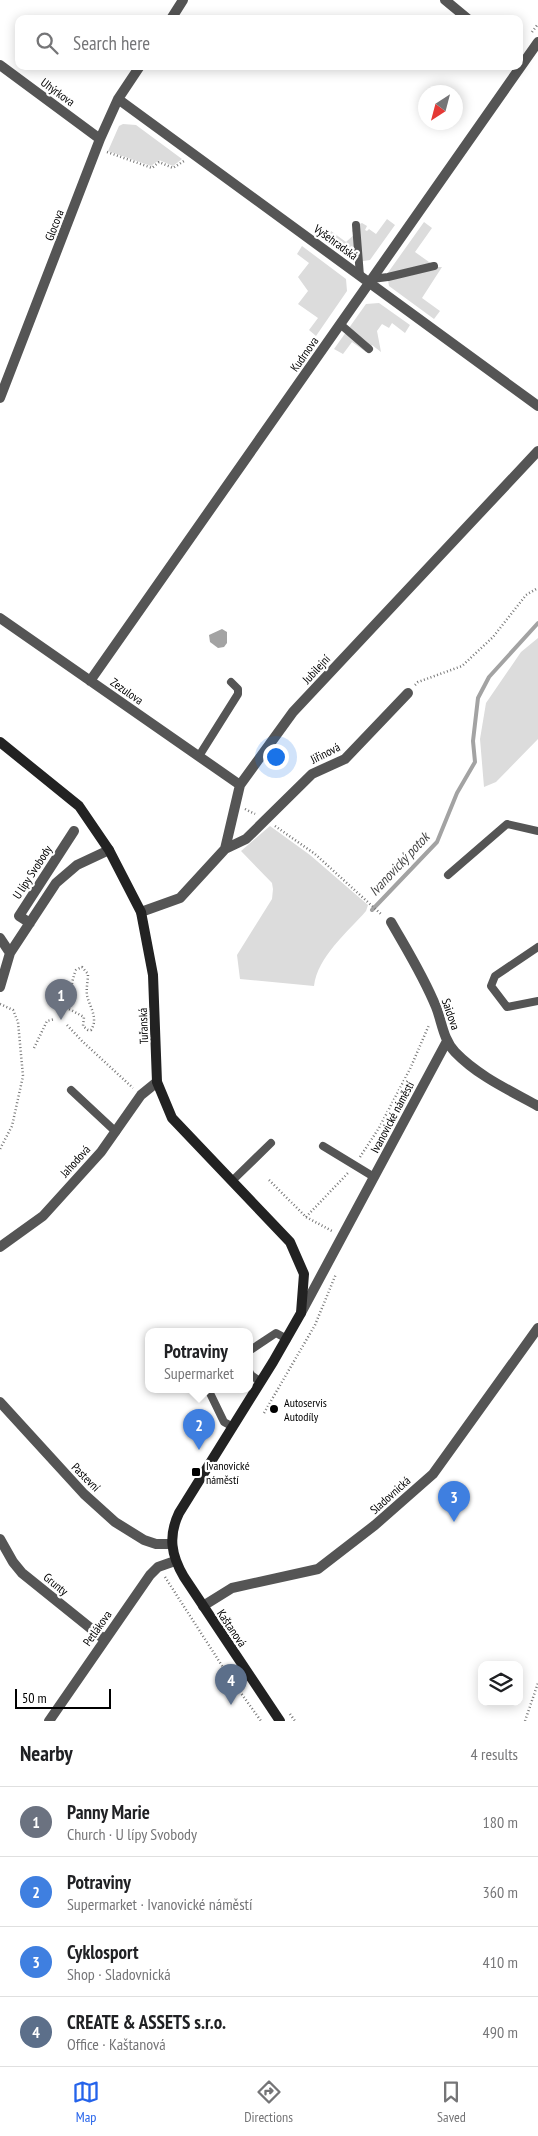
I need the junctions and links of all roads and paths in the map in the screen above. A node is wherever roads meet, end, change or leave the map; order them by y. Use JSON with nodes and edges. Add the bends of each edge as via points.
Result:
{"nodes":[{"id":1,"x":183,"y":0,"type":"edge"},
{"id":2,"x":445,"y":0,"type":"edge"},
{"id":3,"x":177,"y":15,"type":"edge"},
{"id":4,"x":463,"y":15,"type":"edge"},
{"id":5,"x":538,"y":42,"type":"edge"},
{"id":6,"x":523,"y":60,"type":"edge"},
{"id":7,"x":0,"y":65,"type":"edge"},
{"id":8,"x":137,"y":70,"type":"edge"},
{"id":9,"x":516,"y":70,"type":"edge"},
{"id":10,"x":118,"y":99,"type":"junction"},
{"id":11,"x":100,"y":139,"type":"junction"},
{"id":12,"x":106,"y":152,"type":"dead end"},
{"id":13,"x":185,"y":160,"type":"dead end"},
{"id":14,"x":356,"y":225,"type":"dead end"},
{"id":15,"x":434,"y":266,"type":"dead end"},
{"id":16,"x":360,"y":276,"type":"junction"},
{"id":17,"x":371,"y":281,"type":"junction"},
{"id":18,"x":340,"y":324,"type":"junction"},
{"id":19,"x":369,"y":348,"type":"dead end"},
{"id":20,"x":0,"y":398,"type":"edge"},
{"id":21,"x":538,"y":406,"type":"edge"},
{"id":22,"x":538,"y":451,"type":"edge"},
{"id":23,"x":538,"y":588,"type":"edge"},
{"id":24,"x":0,"y":618,"type":"edge"},
{"id":25,"x":90,"y":681,"type":"junction"},
{"id":26,"x":231,"y":682,"type":"dead end"},
{"id":27,"x":408,"y":693,"type":"joint"},
{"id":28,"x":0,"y":742,"type":"edge"},
{"id":29,"x":199,"y":756,"type":"junction"},
{"id":30,"x":240,"y":785,"type":"junction"},
{"id":31,"x":234,"y":803,"type":"junction"},
{"id":32,"x":266,"y":819,"type":"junction"},
{"id":33,"x":74,"y":831,"type":"dead end"},
{"id":34,"x":538,"y":831,"type":"edge"},
{"id":35,"x":225,"y":849,"type":"junction"},
{"id":36,"x":109,"y":850,"type":"junction"},
{"id":37,"x":448,"y":875,"type":"dead end"},
{"id":38,"x":141,"y":912,"type":"junction"},
{"id":39,"x":391,"y":922,"type":"joint"},
{"id":40,"x":30,"y":923,"type":"junction"},
{"id":41,"x":0,"y":938,"type":"edge"},
{"id":42,"x":538,"y":947,"type":"edge"},
{"id":43,"x":10,"y":953,"type":"junction"},
{"id":44,"x":0,"y":987,"type":"edge"},
{"id":45,"x":538,"y":1001,"type":"edge"},
{"id":46,"x":0,"y":1004,"type":"edge"},
{"id":47,"x":64,"y":1008,"type":"junction"},
{"id":48,"x":63,"y":1014,"type":"dead end"},
{"id":49,"x":55,"y":1019,"type":"dead end"},
{"id":50,"x":429,"y":1022,"type":"dead end"},
{"id":51,"x":68,"y":1025,"type":"dead end"},
{"id":52,"x":446,"y":1040,"type":"junction"},
{"id":53,"x":34,"y":1048,"type":"dead end"},
{"id":54,"x":157,"y":1082,"type":"junction"},
{"id":55,"x":71,"y":1090,"type":"dead end"},
{"id":56,"x":141,"y":1095,"type":"junction"},
{"id":57,"x":538,"y":1106,"type":"edge"},
{"id":58,"x":116,"y":1132,"type":"junction"},
{"id":59,"x":271,"y":1144,"type":"dead end"},
{"id":60,"x":324,"y":1146,"type":"dead end"},
{"id":61,"x":0,"y":1149,"type":"edge"},
{"id":62,"x":354,"y":1166,"type":"junction"},
{"id":63,"x":374,"y":1177,"type":"junction"},
{"id":64,"x":269,"y":1180,"type":"dead end"},
{"id":65,"x":232,"y":1181,"type":"junction"},
{"id":66,"x":306,"y":1217,"type":"junction"},
{"id":67,"x":342,"y":1237,"type":"junction"},
{"id":68,"x":0,"y":1246,"type":"edge"},
{"id":69,"x":301,"y":1313,"type":"junction"},
{"id":70,"x":538,"y":1328,"type":"edge"},
{"id":71,"x":286,"y":1339,"type":"junction"},
{"id":72,"x":253,"y":1348,"type":"edge"},
{"id":73,"x":253,"y":1377,"type":"edge"},
{"id":74,"x":261,"y":1382,"type":"junction"},
{"id":75,"x":210,"y":1393,"type":"edge"},
{"id":76,"x":0,"y":1402,"type":"edge"},
{"id":77,"x":233,"y":1427,"type":"junction"},
{"id":78,"x":0,"y":1539,"type":"edge"},
{"id":79,"x":171,"y":1544,"type":"junction"},
{"id":80,"x":175,"y":1561,"type":"junction"},
{"id":81,"x":166,"y":1579,"type":"dead end"},
{"id":82,"x":203,"y":1606,"type":"junction"},
{"id":83,"x":104,"y":1639,"type":"junction"},
{"id":84,"x":538,"y":1683,"type":"edge"},
{"id":85,"x":49,"y":1721,"type":"edge"},
{"id":86,"x":261,"y":1721,"type":"edge"},
{"id":87,"x":280,"y":1721,"type":"edge"},
{"id":88,"x":525,"y":1721,"type":"edge"}],
"edges":[{"from":1,"to":3,"type":"street"},
{"from":2,"to":4,"type":"street"},
{"from":5,"to":6,"type":"street","name":"Kudrnova"},
{"from":7,"to":11,"type":"street","name":"Uhýrkova"},
{"from":8,"to":10,"type":"street","name":"Glocova"},
{"from":9,"to":17,"type":"street","name":"Kudrnova"},
{"from":10,"to":11,"type":"street","name":"Glocova"},
{"from":10,"to":16,"type":"street","name":"Vyšehradská"},
{"from":11,"to":20,"type":"street","name":"Glocova"},
{"from":12,"to":13,"type":"path","via":[[152,168],[159,162],[173,168]]},
{"from":14,"to":16,"type":"lane"},
{"from":15,"to":17,"type":"lane"},
{"from":16,"to":17,"type":"street","name":"Vyšehradská"},
{"from":17,"to":18,"type":"street","name":"Kudrnova"},
{"from":17,"to":21,"type":"street","name":"Vyšehradská"},
{"from":18,"to":19,"type":"lane"},
{"from":18,"to":25,"type":"street","name":"Kudrnova"},
{"from":22,"to":30,"type":"street","name":"Jubilejní","via":[[293,712]]},
{"from":23,"to":27,"type":"path","via":[[526,595],[493,637],[462,666],[418,682]]},
{"from":24,"to":25,"type":"street","name":"Zezulova"},
{"from":25,"to":29,"type":"street","name":"Zezulova"},
{"from":26,"to":29,"type":"lane","via":[[238,689],[238,694]]},
{"from":27,"to":32,"type":"street","name":"Jiřinová","via":[[345,760],[312,774]]},
{"from":28,"to":36,"type":"main road","name":"Tuřanská","via":[[78,806]]},
{"from":29,"to":30,"type":"street","name":"Zezulova"},
{"from":30,"to":31,"type":"street","name":"Jubilejní"},
{"from":31,"to":32,"type":"path"},
{"from":31,"to":35,"type":"street","name":"Jubilejní"},
{"from":32,"to":35,"type":"street","name":"Jiřinová","via":[[246,839]]},
{"from":32,"to":39,"type":"path","via":[[315,854]]},
{"from":33,"to":40,"type":"street","name":"U lípy Svobody","via":[[19,916]]},
{"from":34,"to":37,"type":"lane","via":[[507,824]]},
{"from":35,"to":38,"type":"street","via":[[180,898]]},
{"from":36,"to":38,"type":"main road","name":"Tuřanská"},
{"from":36,"to":40,"type":"street","via":[[77,865],[56,883]]},
{"from":38,"to":54,"type":"main road","name":"Tuřanská","via":[[153,975]]},
{"from":39,"to":52,"type":"street","name":"Saidova","via":[[420,972]]},
{"from":40,"to":43,"type":"street"},
{"from":41,"to":43,"type":"street"},
{"from":42,"to":45,"type":"lane","via":[[495,976],[491,986],[507,1008]]},
{"from":43,"to":44,"type":"street"},
{"from":46,"to":61,"type":"path","via":[[13,1010],[18,1022],[23,1076],[12,1126]]},
{"from":47,"to":47,"type":"path","via":[[76,970],[82,967],[88,974],[87,995],[93,1012],[91,1030],[83,1026],[84,1017]]},
{"from":47,"to":48,"type":"path"},
{"from":49,"to":53,"type":"path","via":[[47,1021]]},
{"from":50,"to":62,"type":"path","via":[[429,1028],[384,1119]]},
{"from":51,"to":56,"type":"path"},
{"from":52,"to":57,"type":"street","name":"Saidova","via":[[475,1070]]},
{"from":52,"to":63,"type":"street","name":"Ivanovické náměstí"},
{"from":54,"to":56,"type":"street","name":"Jahodová"},
{"from":54,"to":65,"type":"main road","name":"Tuřanská","via":[[172,1118]]},
{"from":55,"to":58,"type":"lane"},
{"from":56,"to":58,"type":"street","name":"Jahodová"},
{"from":58,"to":68,"type":"street","name":"Jahodová","via":[[43,1216]]},
{"from":59,"to":65,"type":"lane"},
{"from":60,"to":62,"type":"lane"},
{"from":62,"to":63,"type":"lane"},
{"from":62,"to":66,"type":"path"},
{"from":63,"to":67,"type":"street","name":"Ivanovické náměstí"},
{"from":64,"to":66,"type":"path"},
{"from":65,"to":69,"type":"main road","name":"Tuřanská","via":[[290,1242],[304,1274]]},
{"from":66,"to":67,"type":"path"},
{"from":67,"to":69,"type":"street","name":"Ivanovické náměstí"},
{"from":69,"to":71,"type":"main road","name":"Ivanovické náměstí"},
{"from":70,"to":82,"type":"street","name":"Sladovnická","via":[[433,1474],[375,1525],[318,1569],[232,1588]]},
{"from":71,"to":72,"type":"lane","via":[[276,1333]]},
{"from":71,"to":74,"type":"main road","name":"Ivanovické náměstí"},
{"from":73,"to":74,"type":"lane"},
{"from":74,"to":77,"type":"main road","name":"Ivanovické náměstí"},
{"from":75,"to":77,"type":"lane","via":[[224,1422]]},
{"from":76,"to":79,"type":"street","name":"Pastevní","via":[[84,1494],[115,1522],[144,1540]]},
{"from":77,"to":79,"type":"main road","name":"Ivanovické náměstí","via":[[179,1514]]},
{"from":78,"to":83,"type":"street","name":"Grunty","via":[[22,1573]]},
{"from":79,"to":80,"type":"main road","name":"Kaštanová"},
{"from":80,"to":82,"type":"main road","name":"Kaštanová"},
{"from":80,"to":83,"type":"street","name":"Petlákova","via":[[158,1567],[150,1575]]},
{"from":81,"to":86,"type":"path"},
{"from":82,"to":87,"type":"main road","name":"Kaštanová"},
{"from":83,"to":85,"type":"street","name":"Petlákova"},
{"from":84,"to":88,"type":"path"}]}
